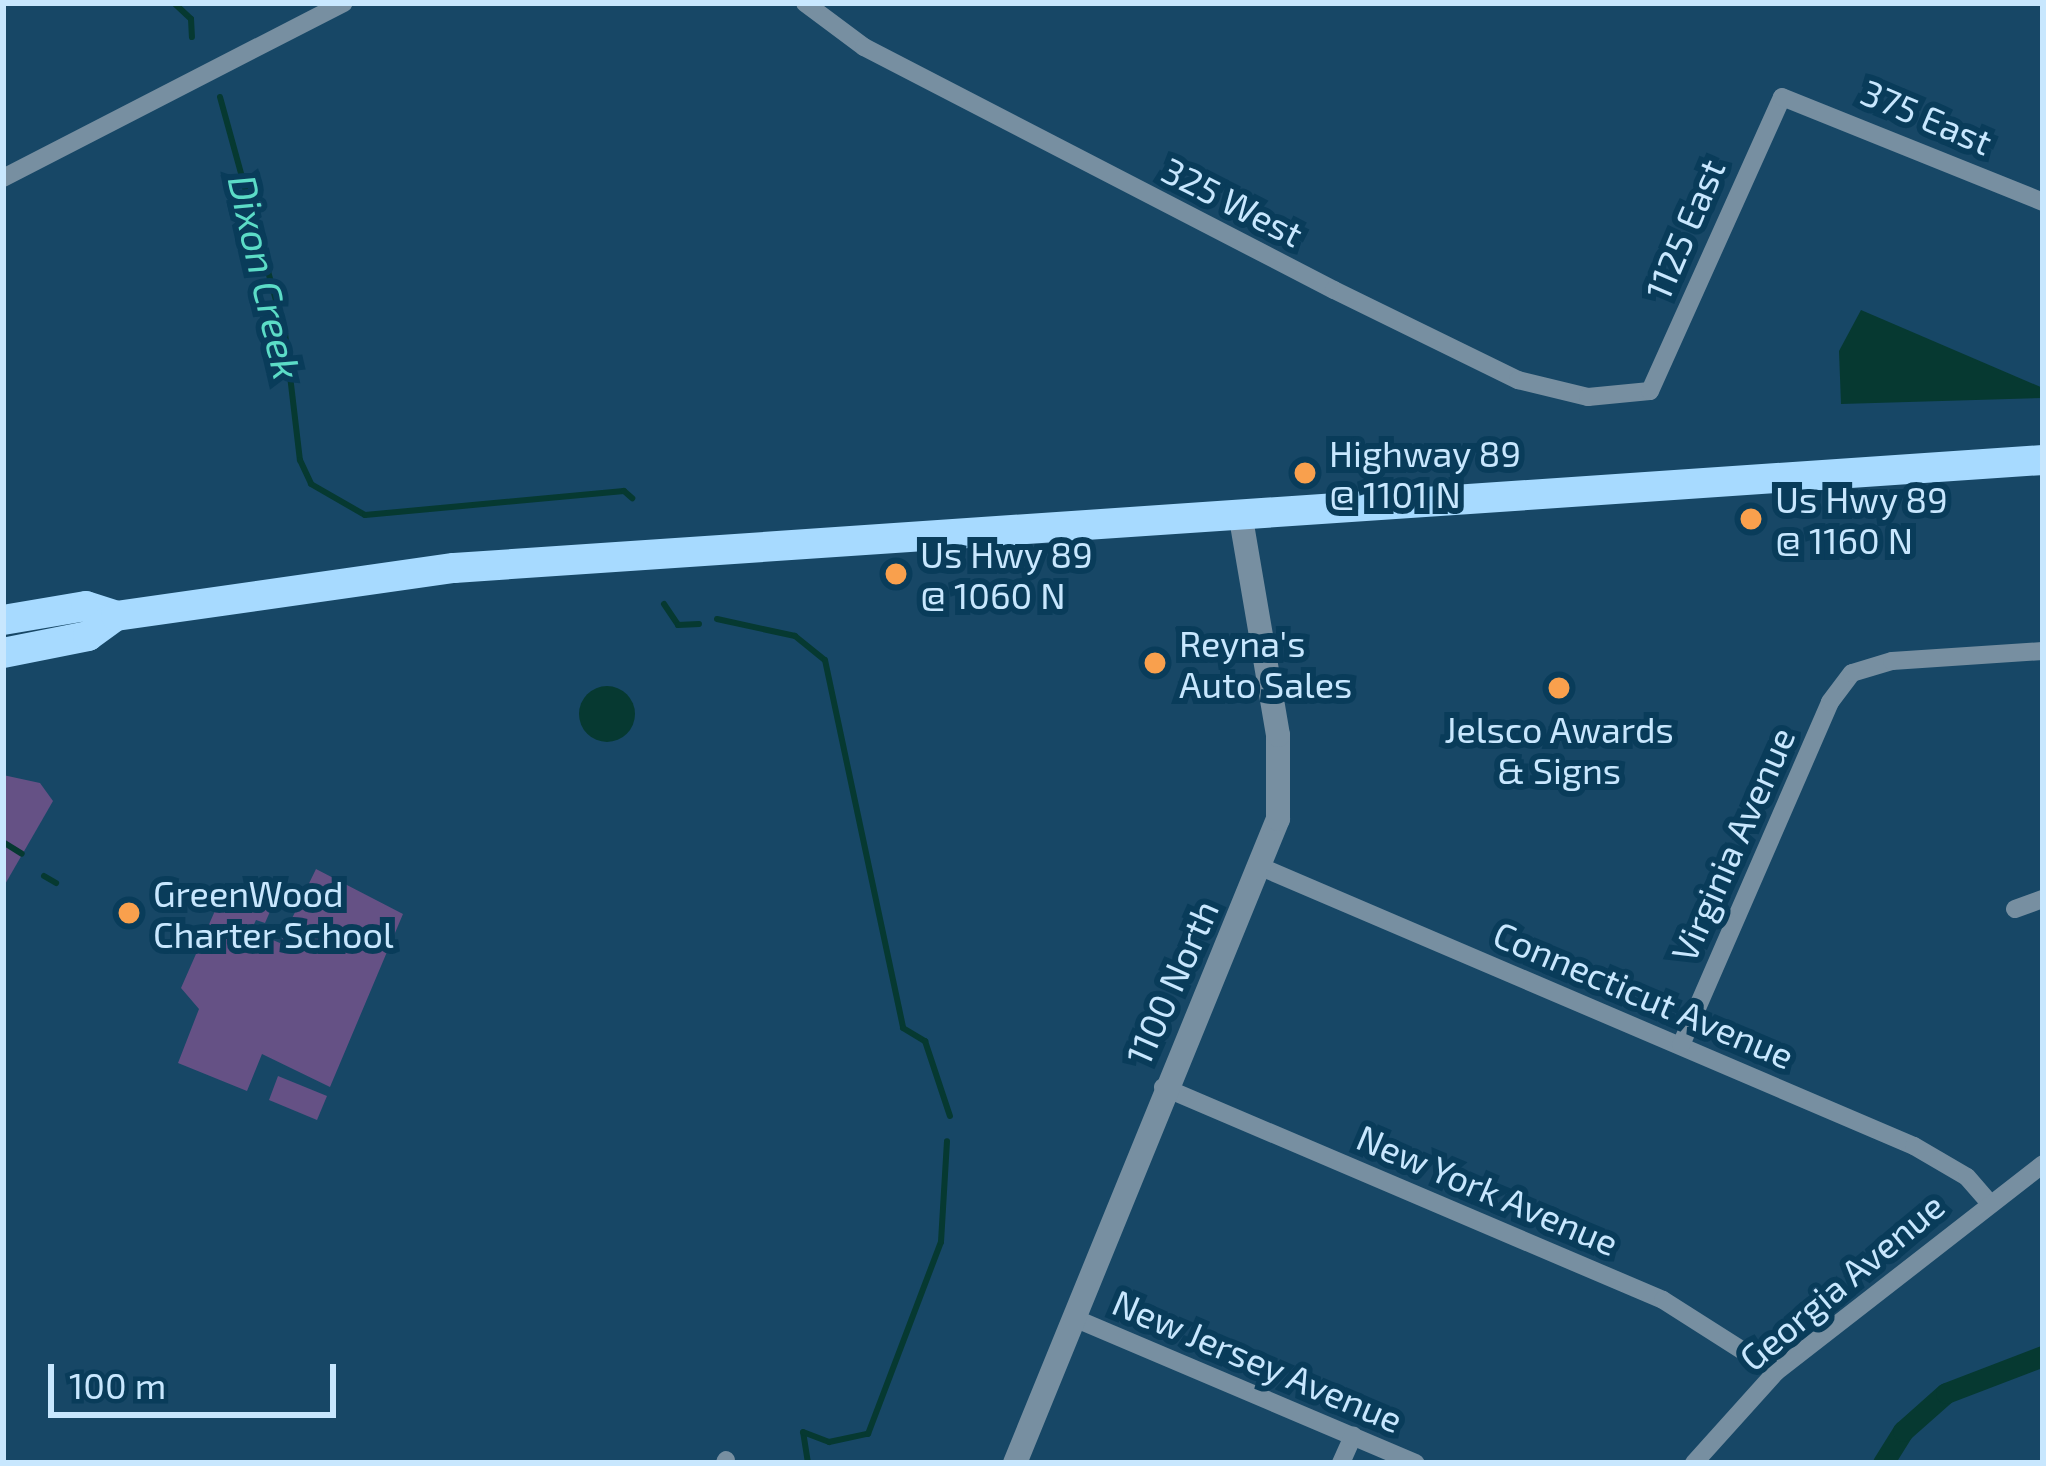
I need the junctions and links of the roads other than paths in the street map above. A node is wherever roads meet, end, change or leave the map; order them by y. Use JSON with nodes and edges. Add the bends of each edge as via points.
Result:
{"nodes":[{"id":1,"x":344,"y":3,"type":"edge"},
{"id":2,"x":805,"y":3,"type":"edge"},
{"id":3,"x":1782,"y":97,"type":"joint"},
{"id":4,"x":3,"y":178,"type":"edge"},
{"id":5,"x":2043,"y":202,"type":"edge"},
{"id":6,"x":1650,"y":391,"type":"joint"},
{"id":7,"x":2043,"y":460,"type":"edge"},
{"id":8,"x":1240,"y":513,"type":"junction"},
{"id":9,"x":116,"y":616,"type":"junction"},
{"id":10,"x":3,"y":620,"type":"edge"},
{"id":11,"x":2043,"y":651,"type":"edge"},
{"id":12,"x":3,"y":653,"type":"edge"},
{"id":13,"x":1261,"y":867,"type":"junction"},
{"id":14,"x":2043,"y":899,"type":"edge"},
{"id":15,"x":2015,"y":909,"type":"dead end"},
{"id":16,"x":1681,"y":1046,"type":"junction"},
{"id":17,"x":1163,"y":1087,"type":"junction"},
{"id":18,"x":2043,"y":1164,"type":"edge"},
{"id":19,"x":1988,"y":1201,"type":"junction"},
{"id":20,"x":1074,"y":1318,"type":"junction"},
{"id":21,"x":1776,"y":1372,"type":"junction"},
{"id":22,"x":1353,"y":1436,"type":"junction"},
{"id":23,"x":1015,"y":1463,"type":"edge"},
{"id":24,"x":1341,"y":1463,"type":"edge"},
{"id":25,"x":1416,"y":1463,"type":"edge"},
{"id":26,"x":1694,"y":1463,"type":"edge"}],
"edges":[{"from":1,"to":4,"type":"street"},
{"from":2,"to":6,"type":"street","name":"325 West","via":[[864,47],[1487,367],[1588,398]]},
{"from":3,"to":5,"type":"street","name":"375 East","via":[[1808,100]]},
{"from":3,"to":6,"type":"street","name":"1125 East"},
{"from":7,"to":8,"type":"main road"},
{"from":8,"to":9,"type":"main road","via":[[454,568]]},
{"from":8,"to":13,"type":"street","name":"1100 North","via":[[1282,781]]},
{"from":9,"to":10,"type":"main road","via":[[86,606]]},
{"from":9,"to":12,"type":"main road","via":[[88,636]]},
{"from":11,"to":16,"type":"street","name":"Virginia Avenue","via":[[1892,661],[1852,673],[1830,702]]},
{"from":13,"to":16,"type":"street","name":"Connecticut Avenue"},
{"from":13,"to":17,"type":"street","name":"1100 North"},
{"from":14,"to":15,"type":"street"},
{"from":16,"to":19,"type":"street","name":"Connecticut Avenue","via":[[1939,1158]]},
{"from":17,"to":20,"type":"street","name":"1100 North"},
{"from":17,"to":21,"type":"street","name":"New York Avenue","via":[[1663,1300]]},
{"from":18,"to":19,"type":"street","name":"Georgia Avenue"},
{"from":19,"to":21,"type":"street","name":"Georgia Avenue"},
{"from":20,"to":22,"type":"street","name":"New Jersey Avenue"},
{"from":20,"to":23,"type":"street","name":"1100 North"},
{"from":21,"to":26,"type":"street","name":"Georgia Avenue"},
{"from":22,"to":24,"type":"street"},
{"from":22,"to":25,"type":"street","name":"New Jersey Avenue"}]}
